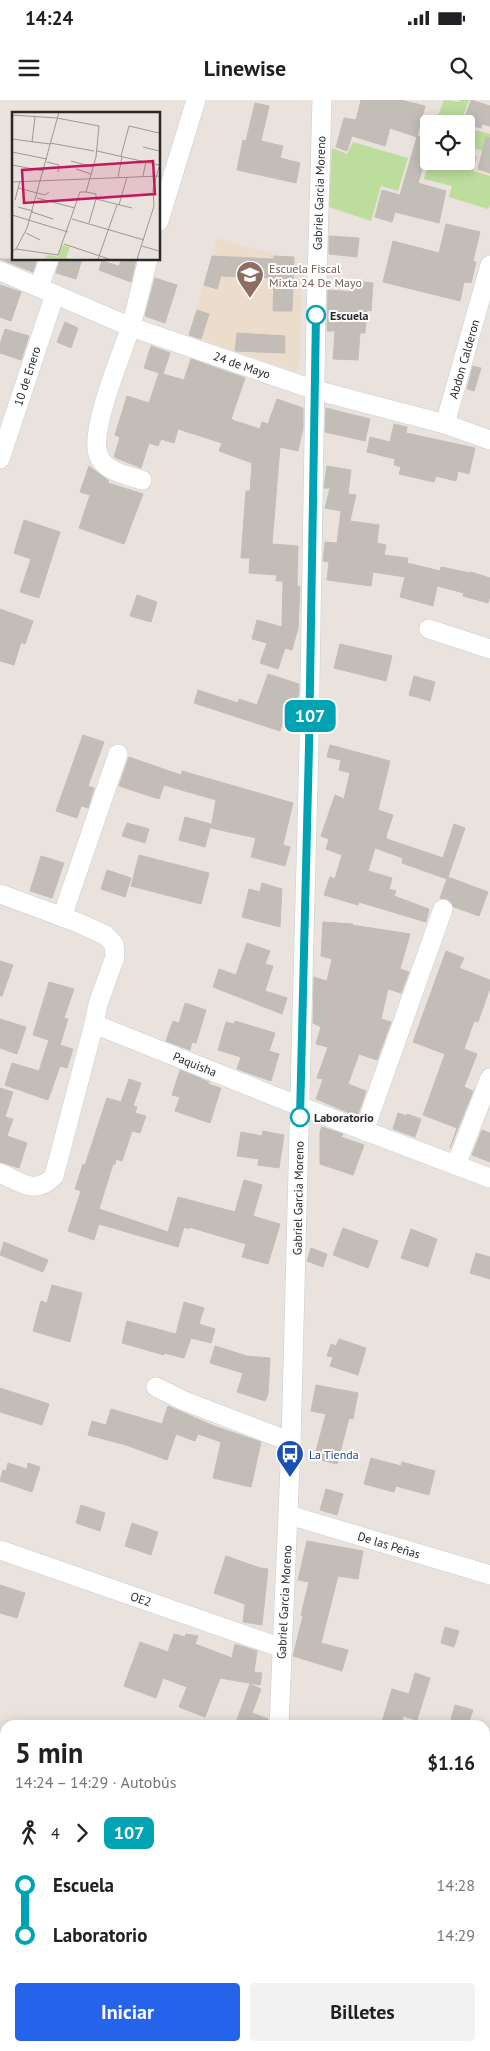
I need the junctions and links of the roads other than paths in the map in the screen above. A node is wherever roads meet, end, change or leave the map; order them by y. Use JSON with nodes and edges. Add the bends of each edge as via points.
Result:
{"nodes":[{"id":1,"x":196,"y":100,"type":"edge"},
{"id":2,"x":322,"y":100,"type":"edge"},
{"id":3,"x":160,"y":218,"type":"edge"},
{"id":4,"x":49,"y":260,"type":"edge"},
{"id":5,"x":148,"y":260,"type":"edge"},
{"id":6,"x":490,"y":265,"type":"edge"},
{"id":7,"x":0,"y":272,"type":"edge"},
{"id":8,"x":47,"y":290,"type":"junction"},
{"id":9,"x":131,"y":327,"type":"junction"},
{"id":10,"x":315,"y":390,"type":"junction"},
{"id":11,"x":446,"y":424,"type":"junction"},
{"id":12,"x":490,"y":440,"type":"edge"},
{"id":13,"x":0,"y":458,"type":"edge"},
{"id":14,"x":142,"y":480,"type":"dead end"},
{"id":15,"x":429,"y":629,"type":"dead end"},
{"id":16,"x":490,"y":649,"type":"edge"},
{"id":17,"x":118,"y":754,"type":"dead end"},
{"id":18,"x":0,"y":894,"type":"edge"},
{"id":19,"x":443,"y":909,"type":"dead end"},
{"id":20,"x":62,"y":917,"type":"junction"},
{"id":21,"x":94,"y":1024,"type":"junction"},
{"id":22,"x":490,"y":1078,"type":"edge"},
{"id":23,"x":299,"y":1106,"type":"junction"},
{"id":24,"x":364,"y":1131,"type":"junction"},
{"id":25,"x":456,"y":1165,"type":"junction"},
{"id":26,"x":0,"y":1173,"type":"edge"},
{"id":27,"x":490,"y":1178,"type":"edge"},
{"id":28,"x":156,"y":1388,"type":"dead end"},
{"id":29,"x":291,"y":1442,"type":"junction"},
{"id":30,"x":289,"y":1515,"type":"junction"},
{"id":31,"x":0,"y":1550,"type":"edge"},
{"id":32,"x":490,"y":1575,"type":"edge"},
{"id":33,"x":282,"y":1648,"type":"junction"},
{"id":34,"x":279,"y":1720,"type":"edge"}],
"edges":[{"from":1,"to":3,"type":"street"},
{"from":2,"to":10,"type":"street","name":"Gabriel Garcia Moreno"},
{"from":4,"to":8,"type":"street","name":"10 de Enero"},
{"from":5,"to":9,"type":"street"},
{"from":6,"to":11,"type":"street","name":"Abdon Calderon"},
{"from":7,"to":8,"type":"street","name":"24 de Mayo"},
{"from":8,"to":9,"type":"street","name":"24 de Mayo"},
{"from":8,"to":13,"type":"street","name":"10 de Enero"},
{"from":9,"to":10,"type":"street","name":"24 de Mayo"},
{"from":9,"to":14,"type":"street","via":[[100,414],[98,454],[106,466]]},
{"from":10,"to":11,"type":"street","name":"24 de Mayo"},
{"from":10,"to":23,"type":"street","name":"Gabriel Garcia Moreno"},
{"from":11,"to":12,"type":"street","name":"24 de Mayo"},
{"from":15,"to":16,"type":"street"},
{"from":17,"to":20,"type":"street"},
{"from":18,"to":20,"type":"street"},
{"from":19,"to":24,"type":"street"},
{"from":20,"to":21,"type":"street","via":[[105,935],[114,944],[115,957]]},
{"from":21,"to":23,"type":"street","name":"Paquisha"},
{"from":21,"to":26,"type":"street","via":[[54,1176],[49,1182],[34,1187]]},
{"from":22,"to":25,"type":"street"},
{"from":23,"to":24,"type":"street","name":"Paquisha"},
{"from":23,"to":29,"type":"street","name":"Gabriel Garcia Moreno"},
{"from":24,"to":25,"type":"street","name":"Paquisha"},
{"from":25,"to":27,"type":"street","name":"Paquisha"},
{"from":28,"to":29,"type":"street"},
{"from":29,"to":30,"type":"street","name":"Gabriel Garcia Moreno"},
{"from":30,"to":32,"type":"street","name":"De las Peñas"},
{"from":30,"to":33,"type":"street","name":"Gabriel Garcia Moreno"},
{"from":31,"to":33,"type":"street","name":"OE2"},
{"from":33,"to":34,"type":"street","name":"Gabriel Garcia Moreno"}]}
